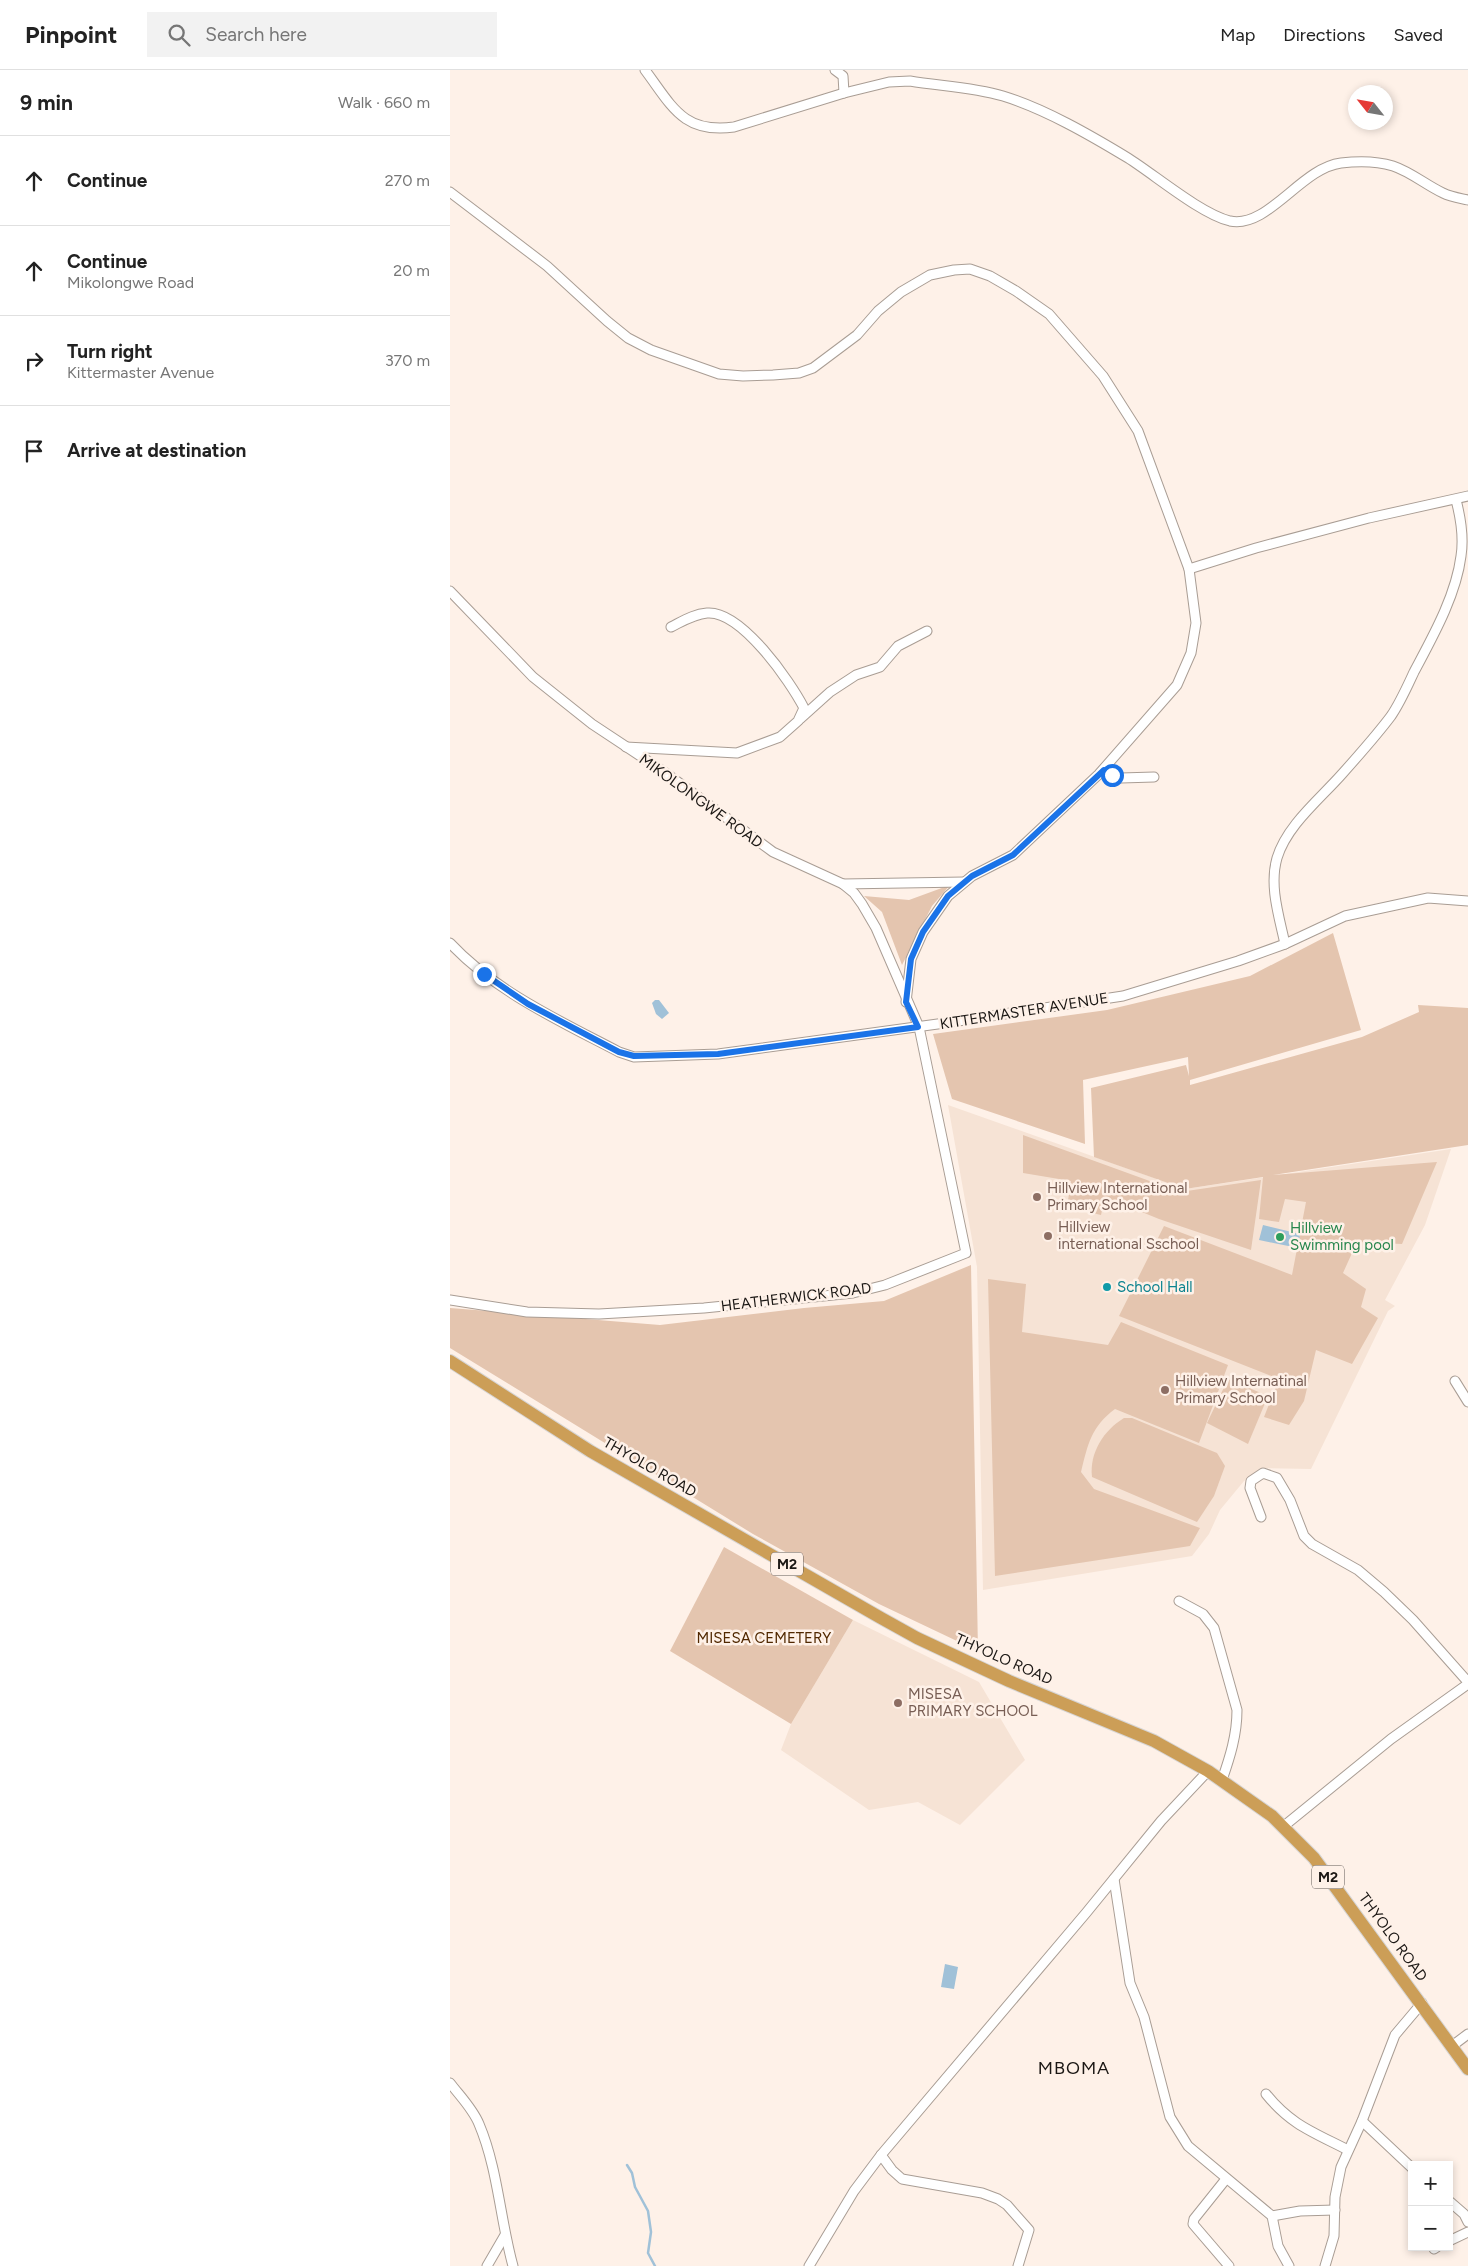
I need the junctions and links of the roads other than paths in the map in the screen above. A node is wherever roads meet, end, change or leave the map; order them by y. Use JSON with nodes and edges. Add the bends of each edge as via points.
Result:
{"nodes":[{"id":1,"x":645,"y":70,"type":"edge"},
{"id":2,"x":835,"y":70,"type":"edge"},
{"id":3,"x":844,"y":93,"type":"junction"},
{"id":4,"x":450,"y":192,"type":"edge"},
{"id":5,"x":1468,"y":200,"type":"edge"},
{"id":6,"x":1468,"y":496,"type":"edge"},
{"id":7,"x":1456,"y":500,"type":"junction"},
{"id":8,"x":1189,"y":569,"type":"junction"},
{"id":9,"x":450,"y":590,"type":"edge"},
{"id":10,"x":671,"y":628,"type":"dead end"},
{"id":11,"x":927,"y":631,"type":"dead end"},
{"id":12,"x":798,"y":721,"type":"junction"},
{"id":13,"x":625,"y":747,"type":"junction"},
{"id":14,"x":1104,"y":770,"type":"junction"},
{"id":15,"x":1154,"y":776,"type":"dead end"},
{"id":16,"x":965,"y":882,"type":"junction"},
{"id":17,"x":843,"y":884,"type":"junction"},
{"id":18,"x":1468,"y":901,"type":"edge"},
{"id":19,"x":450,"y":943,"type":"edge"},
{"id":20,"x":1285,"y":944,"type":"junction"},
{"id":21,"x":906,"y":1002,"type":"junction"},
{"id":22,"x":918,"y":1027,"type":"junction"},
{"id":23,"x":450,"y":1300,"type":"edge"},
{"id":24,"x":450,"y":1361,"type":"edge"},
{"id":25,"x":1455,"y":1380,"type":"dead end"},
{"id":26,"x":1468,"y":1402,"type":"edge"},
{"id":27,"x":1261,"y":1517,"type":"dead end"},
{"id":28,"x":1180,"y":1601,"type":"dead end"},
{"id":29,"x":1468,"y":1683,"type":"edge"},
{"id":30,"x":1208,"y":1771,"type":"junction"},
{"id":31,"x":1222,"y":1780,"type":"junction"},
{"id":32,"x":1284,"y":1826,"type":"junction"},
{"id":33,"x":1114,"y":1879,"type":"junction"},
{"id":34,"x":1422,"y":2003,"type":"junction"},
{"id":35,"x":1468,"y":2034,"type":"edge"},
{"id":36,"x":1452,"y":2046,"type":"junction"},
{"id":37,"x":1468,"y":2069,"type":"edge"},
{"id":38,"x":450,"y":2083,"type":"edge"},
{"id":39,"x":1266,"y":2094,"type":"dead end"},
{"id":40,"x":1362,"y":2121,"type":"junction"},
{"id":41,"x":1348,"y":2150,"type":"junction"},
{"id":42,"x":881,"y":2155,"type":"junction"},
{"id":43,"x":1408,"y":2164,"type":"edge"},
{"id":44,"x":1226,"y":2179,"type":"junction"},
{"id":45,"x":1453,"y":2204,"type":"edge"},
{"id":46,"x":1336,"y":2210,"type":"junction"},
{"id":47,"x":1272,"y":2216,"type":"junction"},
{"id":48,"x":1468,"y":2222,"type":"edge"},
{"id":49,"x":1468,"y":2232,"type":"edge"},
{"id":50,"x":505,"y":2235,"type":"junction"},
{"id":51,"x":1453,"y":2239,"type":"edge"},
{"id":52,"x":487,"y":2266,"type":"edge"},
{"id":53,"x":513,"y":2266,"type":"edge"},
{"id":54,"x":808,"y":2266,"type":"edge"},
{"id":55,"x":1018,"y":2266,"type":"edge"},
{"id":56,"x":1229,"y":2266,"type":"edge"},
{"id":57,"x":1289,"y":2266,"type":"edge"},
{"id":58,"x":1325,"y":2266,"type":"edge"}],
"edges":[{"from":1,"to":3,"type":"street","via":[[682,117],[704,128],[734,127]]},
{"from":2,"to":3,"type":"street","via":[[843,76]]},
{"from":3,"to":5,"type":"street","via":[[903,81],[1002,96],[1036,108],[1116,151],[1199,206],[1233,221],[1243,222],[1258,215],[1310,175],[1338,163],[1368,162],[1393,166],[1444,194]]},
{"from":4,"to":8,"type":"street","via":[[547,266],[628,338],[651,350],[719,374],[773,375],[806,370],[829,358],[901,292],[930,276],[970,269],[990,276],[1049,314],[1103,376],[1138,431]]},
{"from":6,"to":7,"type":"street"},
{"from":7,"to":8,"type":"street","via":[[1359,521]]},
{"from":7,"to":20,"type":"street","via":[[1463,528],[1461,558],[1438,628],[1392,714],[1307,812],[1285,840],[1278,856],[1275,896]]},
{"from":8,"to":14,"type":"street","via":[[1196,623],[1191,653],[1177,685]]},
{"from":9,"to":13,"type":"street","name":"MIKOLONGWE ROAD","via":[[533,677]]},
{"from":10,"to":12,"type":"street","via":[[693,616],[707,613],[717,614],[734,623],[754,638],[795,691],[804,708]]},
{"from":11,"to":12,"type":"street","via":[[898,646],[880,667],[856,674],[830,692]]},
{"from":12,"to":13,"type":"street","via":[[780,737],[736,753]]},
{"from":13,"to":17,"type":"street","name":"MIKOLONGWE ROAD","via":[[773,852]]},
{"from":14,"to":15,"type":"street","via":[[1121,778]]},
{"from":14,"to":16,"type":"street","via":[[1013,855]]},
{"from":16,"to":17,"type":"street"},
{"from":16,"to":21,"type":"street","via":[[948,896],[923,932],[911,959]]},
{"from":17,"to":21,"type":"street","name":"MIKOLONGWE ROAD","via":[[854,893],[876,928]]},
{"from":18,"to":20,"type":"street","name":"KITTERMASTER AVENUE","via":[[1428,898],[1345,916]]},
{"from":19,"to":22,"type":"street","name":"KITTERMASTER AVENUE","via":[[467,961],[528,1004],[619,1052],[634,1056],[718,1054]]},
{"from":20,"to":22,"type":"street","name":"KITTERMASTER AVENUE","via":[[1124,996]]},
{"from":21,"to":22,"type":"street","name":"MIKOLONGWE ROAD"},
{"from":22,"to":23,"type":"street","name":"HEATHERWICK ROAD","via":[[966,1253],[885,1285],[853,1293],[704,1308],[590,1314],[526,1312]]},
{"from":24,"to":30,"type":"highway","name":"THYOLO ROAD","number":"M2","via":[[590,1451],[917,1638],[1009,1681],[1141,1735]]},
{"from":25,"to":26,"type":"street"},
{"from":27,"to":29,"type":"street","via":[[1250,1488],[1251,1481],[1264,1473],[1277,1478],[1290,1500],[1304,1536],[1312,1544],[1358,1570],[1384,1592]]},
{"from":28,"to":31,"type":"street","via":[[1203,1614],[1214,1628],[1237,1710],[1232,1751]]},
{"from":29,"to":32,"type":"street","via":[[1391,1739]]},
{"from":30,"to":31,"type":"highway","name":"THYOLO ROAD","number":"M2"},
{"from":30,"to":33,"type":"street","via":[[1161,1821]]},
{"from":31,"to":32,"type":"highway","name":"THYOLO ROAD","number":"M2"},
{"from":32,"to":34,"type":"highway","name":"THYOLO ROAD","number":"M2","via":[[1314,1858]]},
{"from":33,"to":42,"type":"street"},
{"from":33,"to":44,"type":"street","via":[[1130,1983],[1144,2018],[1170,2117],[1188,2146]]},
{"from":34,"to":36,"type":"highway","name":"THYOLO ROAD","number":"M2"},
{"from":34,"to":40,"type":"street","via":[[1395,2035]]},
{"from":35,"to":36,"type":"street"},
{"from":36,"to":37,"type":"highway","name":"THYOLO ROAD","number":"M2"},
{"from":38,"to":50,"type":"street","via":[[479,2123],[502,2205]]},
{"from":39,"to":41,"type":"street","via":[[1290,2120]]},
{"from":40,"to":41,"type":"street"},
{"from":40,"to":43,"type":"street"},
{"from":41,"to":46,"type":"street","via":[[1335,2197]]},
{"from":42,"to":54,"type":"street","via":[[854,2191]]},
{"from":42,"to":55,"type":"street","via":[[902,2179],[982,2193],[1007,2205],[1029,2230]]},
{"from":44,"to":47,"type":"street"},
{"from":44,"to":56,"type":"street","via":[[1193,2224]]},
{"from":45,"to":48,"type":"street"},
{"from":46,"to":47,"type":"street"},
{"from":46,"to":58,"type":"street","via":[[1334,2236]]},
{"from":47,"to":57,"type":"street","via":[[1278,2246]]},
{"from":49,"to":51,"type":"street"},
{"from":50,"to":52,"type":"street"},
{"from":50,"to":53,"type":"street"}]}
